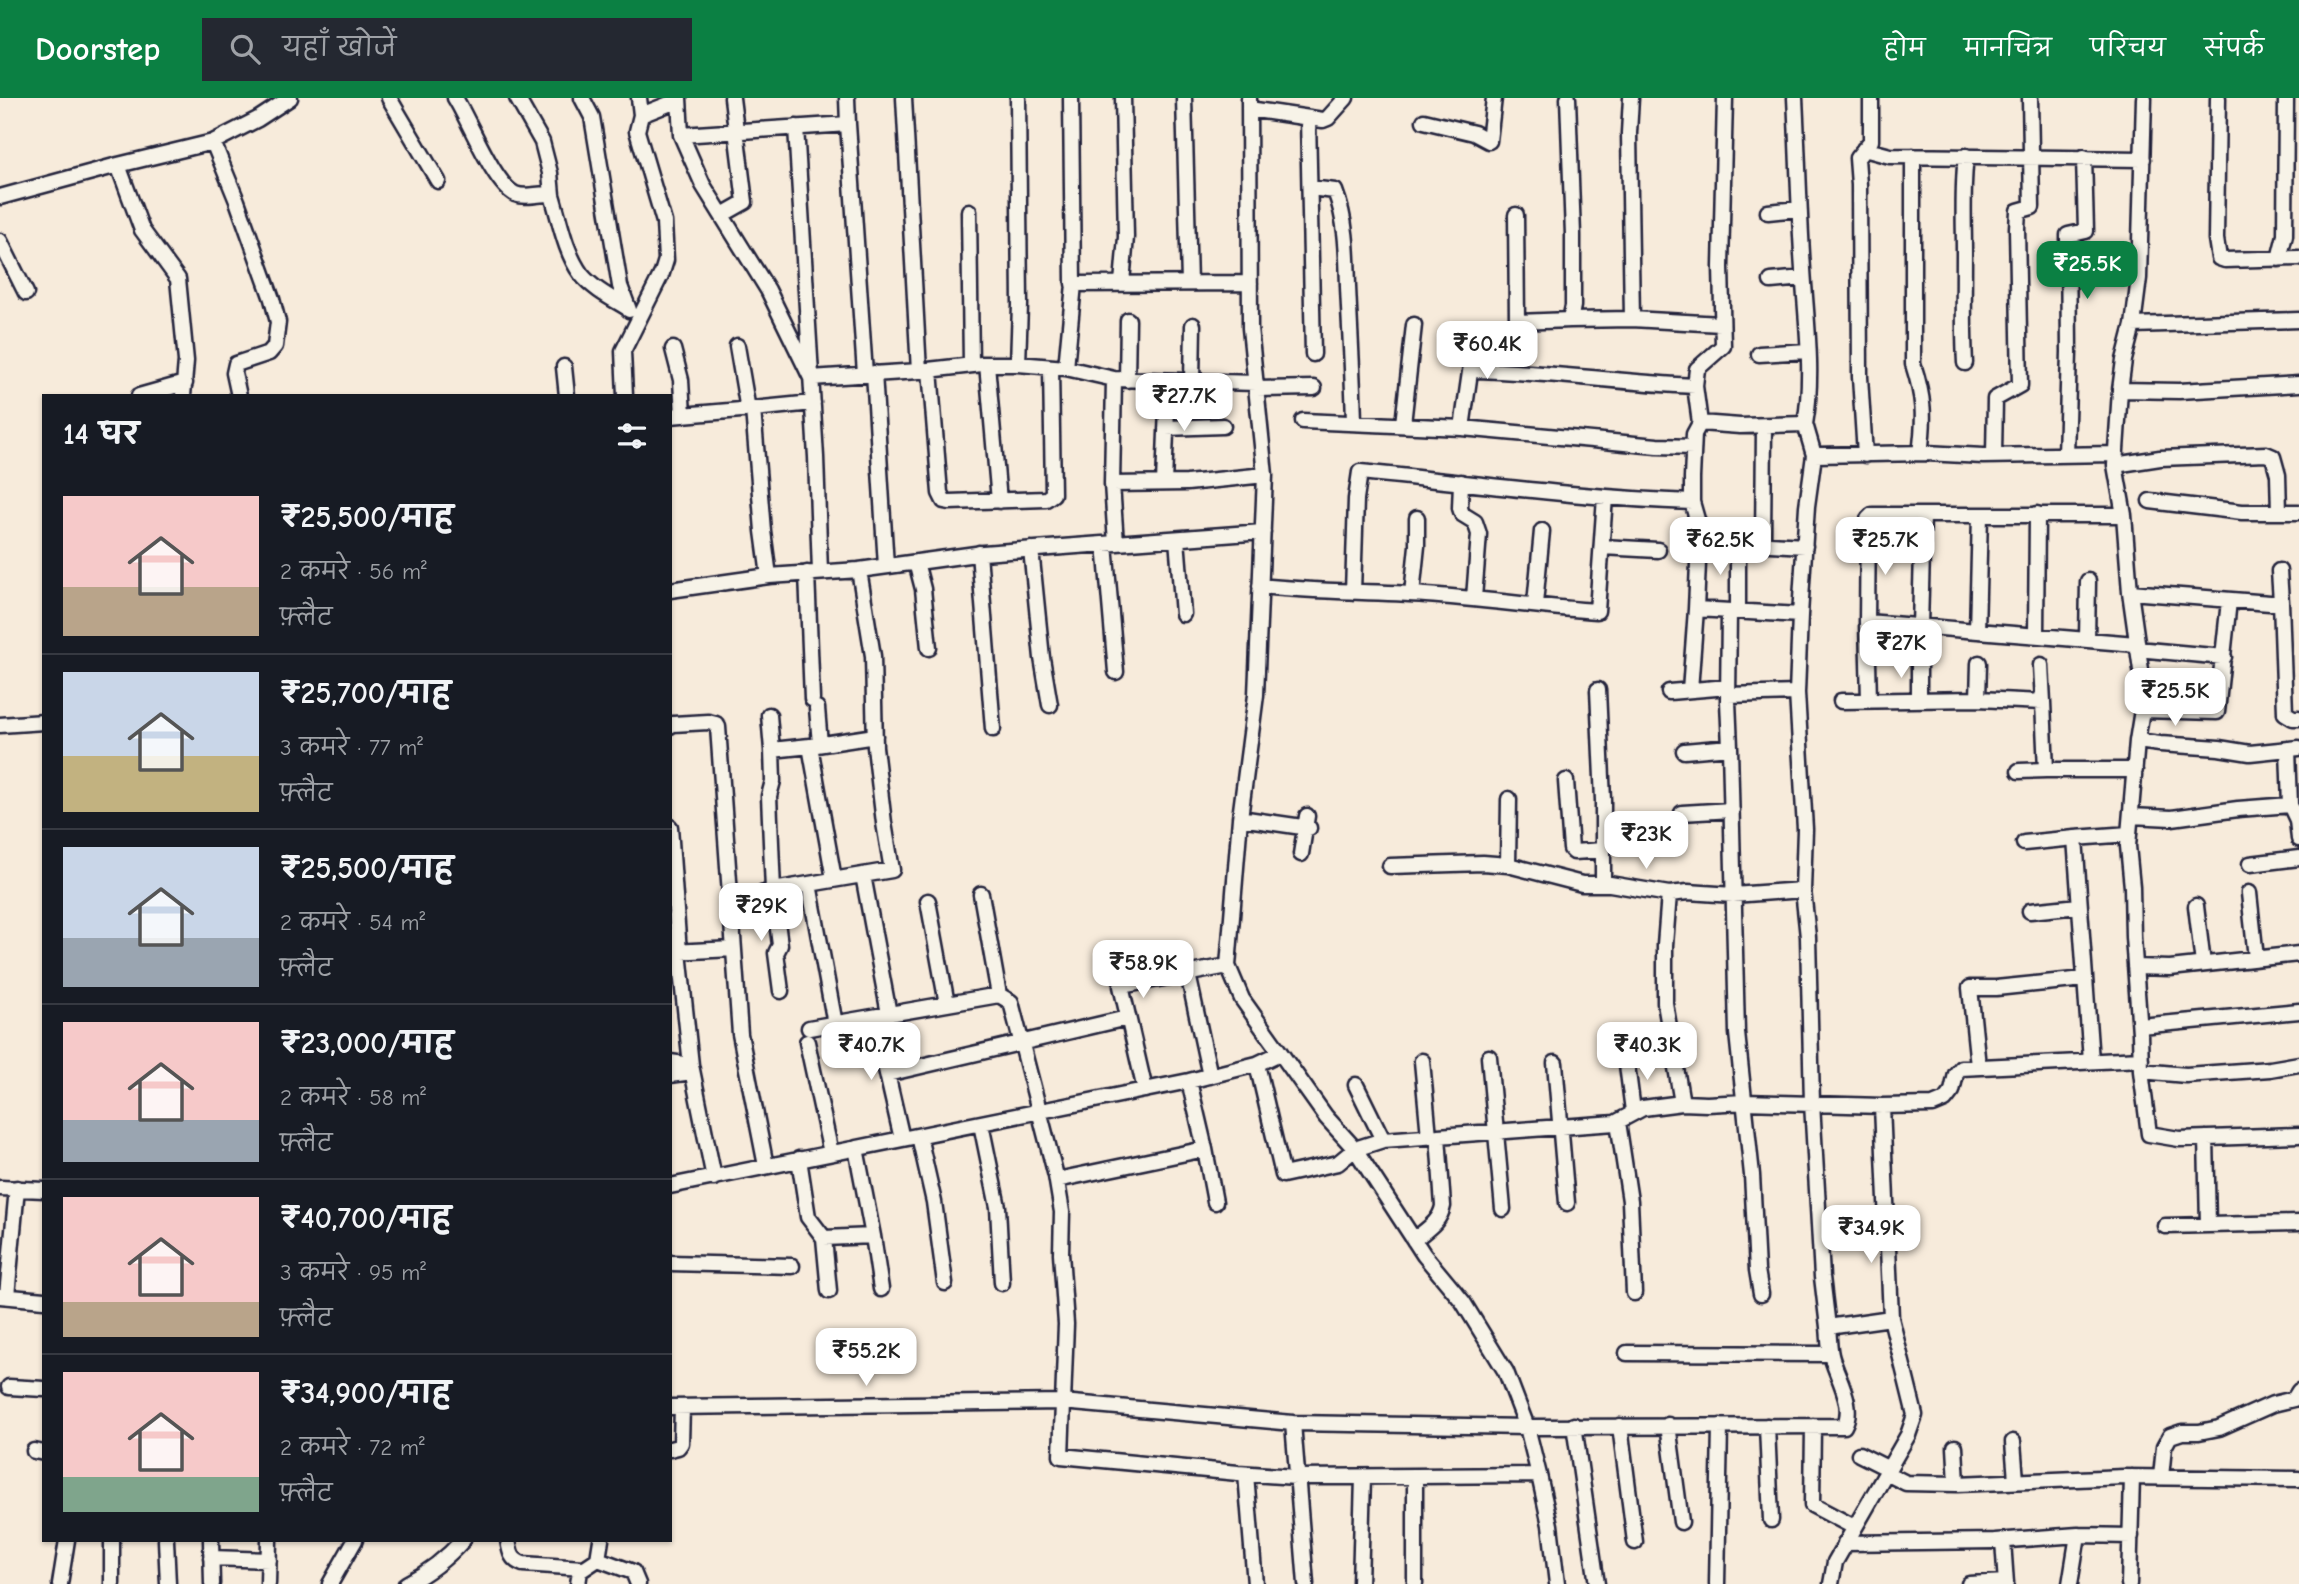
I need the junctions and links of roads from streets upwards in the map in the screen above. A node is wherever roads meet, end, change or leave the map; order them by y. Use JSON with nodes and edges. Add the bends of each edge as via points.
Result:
{"nodes":[{"id":1,"x":290,"y":98,"type":"edge"},
{"id":2,"x":389,"y":98,"type":"edge"},
{"id":3,"x":517,"y":98,"type":"edge"},
{"id":4,"x":582,"y":98,"type":"edge"},
{"id":5,"x":639,"y":98,"type":"edge"},
{"id":6,"x":732,"y":98,"type":"edge"},
{"id":7,"x":847,"y":98,"type":"edge"},
{"id":8,"x":904,"y":98,"type":"edge"},
{"id":9,"x":1018,"y":98,"type":"edge"},
{"id":10,"x":1071,"y":98,"type":"edge"},
{"id":11,"x":1123,"y":98,"type":"edge"},
{"id":12,"x":1184,"y":98,"type":"edge"},
{"id":13,"x":1346,"y":98,"type":"edge"},
{"id":14,"x":1494,"y":98,"type":"edge"},
{"id":15,"x":1567,"y":98,"type":"edge"},
{"id":16,"x":1631,"y":98,"type":"edge"},
{"id":17,"x":1725,"y":98,"type":"edge"},
{"id":18,"x":1795,"y":98,"type":"edge"},
{"id":19,"x":1871,"y":98,"type":"edge"},
{"id":20,"x":2030,"y":98,"type":"edge"},
{"id":21,"x":2144,"y":98,"type":"edge"},
{"id":22,"x":2218,"y":98,"type":"edge"},
{"id":23,"x":2286,"y":98,"type":"edge"},
{"id":24,"x":679,"y":99,"type":"edge"},
{"id":25,"x":460,"y":100,"type":"edge"},
{"id":26,"x":1249,"y":104,"type":"edge"},
{"id":27,"x":641,"y":115,"type":"junction"},
{"id":28,"x":1308,"y":118,"type":"junction"},
{"id":29,"x":1424,"y":121,"type":"dead end"},
{"id":30,"x":848,"y":124,"type":"junction"},
{"id":31,"x":796,"y":127,"type":"junction"},
{"id":32,"x":738,"y":130,"type":"junction"},
{"id":33,"x":681,"y":135,"type":"junction"},
{"id":34,"x":213,"y":142,"type":"junction"},
{"id":35,"x":1864,"y":149,"type":"junction"},
{"id":36,"x":1913,"y":156,"type":"junction"},
{"id":37,"x":1966,"y":156,"type":"junction"},
{"id":38,"x":2032,"y":156,"type":"junction"},
{"id":39,"x":2084,"y":157,"type":"junction"},
{"id":40,"x":2143,"y":159,"type":"junction"},
{"id":41,"x":118,"y":165,"type":"junction"},
{"id":42,"x":438,"y":181,"type":"dead end"},
{"id":43,"x":1310,"y":188,"type":"junction"},
{"id":44,"x":552,"y":195,"type":"junction"},
{"id":45,"x":0,"y":197,"type":"edge"},
{"id":46,"x":1799,"y":209,"type":"junction"},
{"id":47,"x":969,"y":211,"type":"dead end"},
{"id":48,"x":1768,"y":212,"type":"dead end"},
{"id":49,"x":722,"y":215,"type":"junction"},
{"id":50,"x":1516,"y":215,"type":"dead end"},
{"id":51,"x":0,"y":241,"type":"edge"},
{"id":52,"x":2299,"y":258,"type":"edge"},
{"id":53,"x":2279,"y":259,"type":"junction"},
{"id":54,"x":1803,"y":278,"type":"junction"},
{"id":55,"x":1771,"y":281,"type":"dead end"},
{"id":56,"x":1122,"y":283,"type":"junction"},
{"id":57,"x":1189,"y":283,"type":"junction"},
{"id":58,"x":1250,"y":283,"type":"junction"},
{"id":59,"x":1074,"y":284,"type":"junction"},
{"id":60,"x":26,"y":293,"type":"dead end"},
{"id":61,"x":626,"y":307,"type":"junction"},
{"id":62,"x":1632,"y":319,"type":"junction"},
{"id":63,"x":638,"y":320,"type":"junction"},
{"id":64,"x":1128,"y":320,"type":"dead end"},
{"id":65,"x":1570,"y":320,"type":"junction"},
{"id":66,"x":2299,"y":320,"type":"edge"},
{"id":67,"x":1721,"y":324,"type":"junction"},
{"id":68,"x":1193,"y":325,"type":"dead end"},
{"id":69,"x":1413,"y":325,"type":"dead end"},
{"id":70,"x":2133,"y":326,"type":"junction"},
{"id":71,"x":1476,"y":330,"type":"dead end"},
{"id":72,"x":737,"y":346,"type":"dead end"},
{"id":73,"x":673,"y":349,"type":"dead end"},
{"id":74,"x":1808,"y":351,"type":"junction"},
{"id":75,"x":1313,"y":354,"type":"dead end"},
{"id":76,"x":1759,"y":354,"type":"dead end"},
{"id":77,"x":1965,"y":362,"type":"dead end"},
{"id":78,"x":987,"y":364,"type":"junction"},
{"id":79,"x":1018,"y":364,"type":"junction"},
{"id":80,"x":971,"y":365,"type":"junction"},
{"id":81,"x":564,"y":367,"type":"dead end"},
{"id":82,"x":1058,"y":368,"type":"junction"},
{"id":83,"x":924,"y":370,"type":"junction"},
{"id":84,"x":1471,"y":370,"type":"junction"},
{"id":85,"x":869,"y":374,"type":"junction"},
{"id":86,"x":811,"y":378,"type":"junction"},
{"id":87,"x":1121,"y":380,"type":"junction"},
{"id":88,"x":1168,"y":382,"type":"junction"},
{"id":89,"x":1192,"y":382,"type":"junction"},
{"id":90,"x":2299,"y":384,"type":"edge"},
{"id":91,"x":1256,"y":386,"type":"junction"},
{"id":92,"x":1696,"y":386,"type":"junction"},
{"id":93,"x":1314,"y":388,"type":"dead end"},
{"id":94,"x":184,"y":389,"type":"edge"},
{"id":95,"x":2120,"y":390,"type":"junction"},
{"id":96,"x":152,"y":394,"type":"edge"},
{"id":97,"x":239,"y":394,"type":"edge"},
{"id":98,"x":567,"y":394,"type":"edge"},
{"id":99,"x":625,"y":394,"type":"edge"},
{"id":100,"x":813,"y":403,"type":"junction"},
{"id":101,"x":751,"y":409,"type":"junction"},
{"id":102,"x":677,"y":416,"type":"edge"},
{"id":103,"x":1303,"y":421,"type":"dead end"},
{"id":104,"x":1354,"y":423,"type":"junction"},
{"id":105,"x":1700,"y":423,"type":"junction"},
{"id":106,"x":1403,"y":424,"type":"junction"},
{"id":107,"x":1805,"y":424,"type":"junction"},
{"id":108,"x":1223,"y":426,"type":"dead end"},
{"id":109,"x":1763,"y":426,"type":"junction"},
{"id":110,"x":1166,"y":428,"type":"junction"},
{"id":111,"x":1462,"y":428,"type":"junction"},
{"id":112,"x":1693,"y":447,"type":"junction"},
{"id":113,"x":1920,"y":453,"type":"junction"},
{"id":114,"x":1865,"y":455,"type":"junction"},
{"id":115,"x":1994,"y":455,"type":"junction"},
{"id":116,"x":2066,"y":455,"type":"junction"},
{"id":117,"x":1814,"y":456,"type":"junction"},
{"id":118,"x":2115,"y":459,"type":"junction"},
{"id":119,"x":1265,"y":475,"type":"junction"},
{"id":120,"x":1461,"y":482,"type":"junction"},
{"id":121,"x":1164,"y":483,"type":"junction"},
{"id":122,"x":1112,"y":484,"type":"junction"},
{"id":123,"x":1605,"y":497,"type":"junction"},
{"id":124,"x":999,"y":501,"type":"junction"},
{"id":125,"x":2150,"y":501,"type":"dead end"},
{"id":126,"x":1692,"y":502,"type":"junction"},
{"id":127,"x":2279,"y":512,"type":"junction"},
{"id":128,"x":2299,"y":512,"type":"edge"},
{"id":129,"x":2037,"y":514,"type":"junction"},
{"id":130,"x":1923,"y":515,"type":"junction"},
{"id":131,"x":1980,"y":515,"type":"junction"},
{"id":132,"x":2124,"y":515,"type":"junction"},
{"id":133,"x":1417,"y":518,"type":"dead end"},
{"id":134,"x":1542,"y":531,"type":"dead end"},
{"id":135,"x":1263,"y":532,"type":"junction"},
{"id":136,"x":1177,"y":539,"type":"junction"},
{"id":137,"x":1699,"y":540,"type":"junction"},
{"id":138,"x":1738,"y":543,"type":"junction"},
{"id":139,"x":1110,"y":544,"type":"junction"},
{"id":140,"x":1763,"y":544,"type":"junction"},
{"id":141,"x":1805,"y":546,"type":"junction"},
{"id":142,"x":1602,"y":547,"type":"junction"},
{"id":143,"x":1031,"y":549,"type":"junction"},
{"id":144,"x":1658,"y":550,"type":"dead end"},
{"id":145,"x":979,"y":553,"type":"junction"},
{"id":146,"x":916,"y":562,"type":"junction"},
{"id":147,"x":886,"y":566,"type":"junction"},
{"id":148,"x":859,"y":570,"type":"junction"},
{"id":149,"x":2279,"y":571,"type":"dead end"},
{"id":150,"x":814,"y":573,"type":"junction"},
{"id":151,"x":769,"y":576,"type":"junction"},
{"id":152,"x":2088,"y":581,"type":"dead end"},
{"id":153,"x":1260,"y":586,"type":"junction"},
{"id":154,"x":672,"y":590,"type":"edge"},
{"id":155,"x":1353,"y":592,"type":"junction"},
{"id":156,"x":2130,"y":592,"type":"junction"},
{"id":157,"x":1412,"y":594,"type":"junction"},
{"id":158,"x":1474,"y":598,"type":"junction"},
{"id":159,"x":2229,"y":601,"type":"junction"},
{"id":160,"x":2281,"y":602,"type":"junction"},
{"id":161,"x":1535,"y":604,"type":"junction"},
{"id":162,"x":1696,"y":608,"type":"junction"},
{"id":163,"x":1733,"y":611,"type":"junction"},
{"id":164,"x":1183,"y":614,"type":"dead end"},
{"id":165,"x":1800,"y":615,"type":"junction"},
{"id":166,"x":1867,"y":622,"type":"junction"},
{"id":167,"x":1920,"y":626,"type":"junction"},
{"id":168,"x":1977,"y":631,"type":"junction"},
{"id":169,"x":2036,"y":636,"type":"junction"},
{"id":170,"x":2087,"y":640,"type":"junction"},
{"id":171,"x":2137,"y":646,"type":"junction"},
{"id":172,"x":929,"y":648,"type":"dead end"},
{"id":173,"x":2224,"y":657,"type":"junction"},
{"id":174,"x":1919,"y":661,"type":"dead end"},
{"id":175,"x":1979,"y":663,"type":"dead end"},
{"id":176,"x":2041,"y":665,"type":"dead end"},
{"id":177,"x":1116,"y":672,"type":"dead end"},
{"id":178,"x":1598,"y":690,"type":"dead end"},
{"id":179,"x":1690,"y":690,"type":"junction"},
{"id":180,"x":1728,"y":691,"type":"junction"},
{"id":181,"x":1669,"y":692,"type":"dead end"},
{"id":182,"x":1797,"y":693,"type":"junction"},
{"id":183,"x":1919,"y":699,"type":"junction"},
{"id":184,"x":1978,"y":699,"type":"junction"},
{"id":185,"x":1869,"y":700,"type":"junction"},
{"id":186,"x":1841,"y":701,"type":"dead end"},
{"id":187,"x":2043,"y":702,"type":"junction"},
{"id":188,"x":1050,"y":705,"type":"dead end"},
{"id":189,"x":2142,"y":710,"type":"junction"},
{"id":190,"x":769,"y":715,"type":"dead end"},
{"id":191,"x":2299,"y":718,"type":"edge"},
{"id":192,"x":42,"y":722,"type":"edge"},
{"id":193,"x":0,"y":725,"type":"edge"},
{"id":194,"x":672,"y":725,"type":"edge"},
{"id":195,"x":993,"y":729,"type":"dead end"},
{"id":196,"x":875,"y":736,"type":"junction"},
{"id":197,"x":2137,"y":741,"type":"junction"},
{"id":198,"x":815,"y":745,"type":"junction"},
{"id":199,"x":1730,"y":747,"type":"junction"},
{"id":200,"x":2293,"y":749,"type":"edge"},
{"id":201,"x":772,"y":750,"type":"junction"},
{"id":202,"x":1684,"y":751,"type":"dead end"},
{"id":203,"x":2046,"y":770,"type":"junction"},
{"id":204,"x":2135,"y":770,"type":"junction"},
{"id":205,"x":2019,"y":771,"type":"dead end"},
{"id":206,"x":1566,"y":781,"type":"dead end"},
{"id":207,"x":1510,"y":799,"type":"dead end"},
{"id":208,"x":2290,"y":805,"type":"junction"},
{"id":209,"x":1732,"y":810,"type":"junction"},
{"id":210,"x":1682,"y":813,"type":"dead end"},
{"id":211,"x":2131,"y":816,"type":"junction"},
{"id":212,"x":1240,"y":818,"type":"junction"},
{"id":213,"x":2298,"y":820,"type":"edge"},
{"id":214,"x":2129,"y":834,"type":"junction"},
{"id":215,"x":2075,"y":838,"type":"junction"},
{"id":216,"x":2299,"y":839,"type":"edge"},
{"id":217,"x":2024,"y":843,"type":"dead end"},
{"id":218,"x":1603,"y":850,"type":"junction"},
{"id":219,"x":1301,"y":854,"type":"dead end"},
{"id":220,"x":2299,"y":858,"type":"edge"},
{"id":221,"x":2250,"y":864,"type":"dead end"},
{"id":222,"x":1508,"y":865,"type":"junction"},
{"id":223,"x":1390,"y":866,"type":"dead end"},
{"id":224,"x":863,"y":875,"type":"junction"},
{"id":225,"x":672,"y":877,"type":"edge"},
{"id":226,"x":834,"y":879,"type":"junction"},
{"id":227,"x":809,"y":884,"type":"junction"},
{"id":228,"x":1603,"y":884,"type":"junction"},
{"id":229,"x":773,"y":890,"type":"junction"},
{"id":230,"x":1803,"y":890,"type":"junction"},
{"id":231,"x":2249,"y":893,"type":"dead end"},
{"id":232,"x":981,"y":894,"type":"dead end"},
{"id":233,"x":1670,"y":894,"type":"junction"},
{"id":234,"x":1733,"y":895,"type":"junction"},
{"id":235,"x":928,"y":901,"type":"dead end"},
{"id":236,"x":731,"y":905,"type":"junction"},
{"id":237,"x":2196,"y":905,"type":"dead end"},
{"id":238,"x":2079,"y":906,"type":"junction"},
{"id":239,"x":2030,"y":911,"type":"dead end"},
{"id":240,"x":733,"y":949,"type":"junction"},
{"id":241,"x":675,"y":952,"type":"edge"},
{"id":242,"x":2299,"y":954,"type":"edge"},
{"id":243,"x":2256,"y":958,"type":"junction"},
{"id":244,"x":2203,"y":964,"type":"junction"},
{"id":245,"x":1228,"y":966,"type":"junction"},
{"id":246,"x":2135,"y":967,"type":"junction"},
{"id":247,"x":1188,"y":974,"type":"junction"},
{"id":248,"x":2084,"y":979,"type":"junction"},
{"id":249,"x":781,"y":991,"type":"dead end"},
{"id":250,"x":999,"y":995,"type":"junction"},
{"id":251,"x":947,"y":1004,"type":"junction"},
{"id":252,"x":2299,"y":1012,"type":"edge"},
{"id":253,"x":882,"y":1016,"type":"junction"},
{"id":254,"x":1127,"y":1018,"type":"junction"},
{"id":255,"x":835,"y":1024,"type":"junction"},
{"id":256,"x":2140,"y":1026,"type":"junction"},
{"id":257,"x":1022,"y":1043,"type":"junction"},
{"id":258,"x":1280,"y":1053,"type":"junction"},
{"id":259,"x":1489,"y":1057,"type":"dead end"},
{"id":260,"x":1626,"y":1057,"type":"dead end"},
{"id":261,"x":2091,"y":1060,"type":"junction"},
{"id":262,"x":1422,"y":1061,"type":"dead end"},
{"id":263,"x":1555,"y":1062,"type":"dead end"},
{"id":264,"x":672,"y":1063,"type":"edge"},
{"id":265,"x":1257,"y":1064,"type":"junction"},
{"id":266,"x":2299,"y":1064,"type":"edge"},
{"id":267,"x":2141,"y":1065,"type":"junction"},
{"id":268,"x":1978,"y":1066,"type":"junction"},
{"id":269,"x":691,"y":1068,"type":"junction"},
{"id":270,"x":672,"y":1074,"type":"edge"},
{"id":271,"x":887,"y":1074,"type":"junction"},
{"id":272,"x":1210,"y":1076,"type":"junction"},
{"id":273,"x":1189,"y":1081,"type":"junction"},
{"id":274,"x":1356,"y":1086,"type":"dead end"},
{"id":275,"x":1145,"y":1090,"type":"junction"},
{"id":276,"x":1745,"y":1102,"type":"junction"},
{"id":277,"x":1682,"y":1103,"type":"junction"},
{"id":278,"x":1812,"y":1103,"type":"junction"},
{"id":279,"x":1882,"y":1106,"type":"junction"},
{"id":280,"x":1633,"y":1111,"type":"junction"},
{"id":281,"x":1039,"y":1113,"type":"junction"},
{"id":282,"x":1618,"y":1122,"type":"junction"},
{"id":283,"x":981,"y":1124,"type":"junction"},
{"id":284,"x":1561,"y":1127,"type":"junction"},
{"id":285,"x":1496,"y":1131,"type":"junction"},
{"id":286,"x":2299,"y":1135,"type":"edge"},
{"id":287,"x":919,"y":1136,"type":"junction"},
{"id":288,"x":1433,"y":1136,"type":"junction"},
{"id":289,"x":2206,"y":1138,"type":"junction"},
{"id":290,"x":902,"y":1139,"type":"junction"},
{"id":291,"x":1382,"y":1140,"type":"junction"},
{"id":292,"x":856,"y":1148,"type":"junction"},
{"id":293,"x":1205,"y":1149,"type":"junction"},
{"id":294,"x":1355,"y":1149,"type":"junction"},
{"id":295,"x":831,"y":1153,"type":"junction"},
{"id":296,"x":799,"y":1159,"type":"junction"},
{"id":297,"x":766,"y":1166,"type":"junction"},
{"id":298,"x":1056,"y":1176,"type":"junction"},
{"id":299,"x":713,"y":1178,"type":"junction"},
{"id":300,"x":672,"y":1186,"type":"edge"},
{"id":301,"x":0,"y":1188,"type":"edge"},
{"id":302,"x":17,"y":1188,"type":"junction"},
{"id":303,"x":42,"y":1190,"type":"edge"},
{"id":304,"x":1215,"y":1202,"type":"dead end"},
{"id":305,"x":1567,"y":1203,"type":"dead end"},
{"id":306,"x":1503,"y":1209,"type":"dead end"},
{"id":307,"x":2299,"y":1223,"type":"edge"},
{"id":308,"x":2208,"y":1224,"type":"junction"},
{"id":309,"x":2165,"y":1226,"type":"dead end"},
{"id":310,"x":873,"y":1236,"type":"junction"},
{"id":311,"x":824,"y":1238,"type":"junction"},
{"id":312,"x":1414,"y":1240,"type":"junction"},
{"id":313,"x":672,"y":1264,"type":"edge"},
{"id":314,"x":792,"y":1266,"type":"dead end"},
{"id":315,"x":945,"y":1283,"type":"dead end"},
{"id":316,"x":1002,"y":1283,"type":"dead end"},
{"id":317,"x":881,"y":1289,"type":"dead end"},
{"id":318,"x":829,"y":1291,"type":"dead end"},
{"id":319,"x":1634,"y":1293,"type":"dead end"},
{"id":320,"x":1761,"y":1294,"type":"dead end"},
{"id":321,"x":3,"y":1296,"type":"edge"},
{"id":322,"x":42,"y":1300,"type":"edge"},
{"id":323,"x":1891,"y":1318,"type":"junction"},
{"id":324,"x":1828,"y":1327,"type":"junction"},
{"id":325,"x":1626,"y":1353,"type":"dead end"},
{"id":326,"x":1831,"y":1354,"type":"junction"},
{"id":327,"x":9,"y":1387,"type":"dead end"},
{"id":328,"x":42,"y":1389,"type":"edge"},
{"id":329,"x":2299,"y":1391,"type":"edge"},
{"id":330,"x":1062,"y":1402,"type":"junction"},
{"id":331,"x":676,"y":1407,"type":"edge"},
{"id":332,"x":1293,"y":1423,"type":"junction"},
{"id":333,"x":1574,"y":1425,"type":"junction"},
{"id":334,"x":1668,"y":1425,"type":"junction"},
{"id":335,"x":1620,"y":1426,"type":"junction"},
{"id":336,"x":1720,"y":1426,"type":"junction"},
{"id":337,"x":1767,"y":1426,"type":"junction"},
{"id":338,"x":1813,"y":1426,"type":"junction"},
{"id":339,"x":1527,"y":1427,"type":"junction"},
{"id":340,"x":2013,"y":1442,"type":"dead end"},
{"id":341,"x":1955,"y":1447,"type":"dead end"},
{"id":342,"x":672,"y":1448,"type":"edge"},
{"id":343,"x":1859,"y":1454,"type":"dead end"},
{"id":344,"x":1888,"y":1471,"type":"junction"},
{"id":345,"x":1246,"y":1474,"type":"junction"},
{"id":346,"x":1539,"y":1475,"type":"junction"},
{"id":347,"x":1296,"y":1477,"type":"junction"},
{"id":348,"x":1363,"y":1477,"type":"junction"},
{"id":349,"x":1415,"y":1477,"type":"junction"},
{"id":350,"x":2132,"y":1477,"type":"junction"},
{"id":351,"x":2161,"y":1477,"type":"junction"},
{"id":352,"x":2299,"y":1479,"type":"edge"},
{"id":353,"x":2016,"y":1480,"type":"junction"},
{"id":354,"x":1957,"y":1484,"type":"junction"},
{"id":355,"x":1771,"y":1520,"type":"dead end"},
{"id":356,"x":1681,"y":1522,"type":"dead end"},
{"id":357,"x":1854,"y":1527,"type":"junction"},
{"id":358,"x":2078,"y":1535,"type":"junction"},
{"id":359,"x":2131,"y":1536,"type":"junction"},
{"id":360,"x":2003,"y":1541,"type":"junction"},
{"id":361,"x":67,"y":1542,"type":"edge"},
{"id":362,"x":112,"y":1542,"type":"edge"},
{"id":363,"x":166,"y":1542,"type":"edge"},
{"id":364,"x":211,"y":1542,"type":"edge"},
{"id":365,"x":269,"y":1542,"type":"edge"},
{"id":366,"x":354,"y":1542,"type":"edge"},
{"id":367,"x":461,"y":1542,"type":"edge"},
{"id":368,"x":508,"y":1542,"type":"edge"},
{"id":369,"x":601,"y":1542,"type":"edge"},
{"id":370,"x":1635,"y":1542,"type":"dead end"},
{"id":371,"x":1845,"y":1543,"type":"junction"},
{"id":372,"x":211,"y":1558,"type":"junction"},
{"id":373,"x":598,"y":1559,"type":"junction"},
{"id":374,"x":269,"y":1560,"type":"junction"},
{"id":375,"x":583,"y":1568,"type":"junction"},
{"id":376,"x":2006,"y":1583,"type":"edge"},
{"id":377,"x":60,"y":1584,"type":"edge"},
{"id":378,"x":112,"y":1584,"type":"edge"},
{"id":379,"x":168,"y":1584,"type":"edge"},
{"id":380,"x":212,"y":1584,"type":"edge"},
{"id":381,"x":268,"y":1584,"type":"edge"},
{"id":382,"x":330,"y":1584,"type":"edge"},
{"id":383,"x":406,"y":1584,"type":"edge"},
{"id":384,"x":578,"y":1584,"type":"edge"},
{"id":385,"x":638,"y":1584,"type":"edge"},
{"id":386,"x":1255,"y":1584,"type":"edge"},
{"id":387,"x":1306,"y":1584,"type":"edge"},
{"id":388,"x":1360,"y":1584,"type":"edge"},
{"id":389,"x":1415,"y":1584,"type":"edge"},
{"id":390,"x":1557,"y":1584,"type":"edge"},
{"id":391,"x":1597,"y":1584,"type":"edge"},
{"id":392,"x":1717,"y":1584,"type":"edge"},
{"id":393,"x":1831,"y":1584,"type":"edge"},
{"id":394,"x":1969,"y":1584,"type":"edge"},
{"id":395,"x":2070,"y":1584,"type":"edge"},
{"id":396,"x":2129,"y":1584,"type":"edge"}],
"edges":[{"from":1,"to":34,"type":"street"},
{"from":2,"to":42,"type":"street"},
{"from":3,"to":44,"type":"street","via":[[542,142]]},
{"from":4,"to":61,"type":"street","via":[[592,117]]},
{"from":5,"to":27,"type":"street"},
{"from":6,"to":32,"type":"street"},
{"from":7,"to":30,"type":"street"},
{"from":8,"to":83,"type":"street"},
{"from":9,"to":79,"type":"street"},
{"from":10,"to":59,"type":"street"},
{"from":11,"to":56,"type":"street","via":[[1126,237]]},
{"from":12,"to":57,"type":"street"},
{"from":13,"to":28,"type":"street","via":[[1328,118]]},
{"from":14,"to":29,"type":"street","via":[[1489,141]]},
{"from":15,"to":65,"type":"street","via":[[1573,235]]},
{"from":16,"to":62,"type":"street"},
{"from":17,"to":67,"type":"street"},
{"from":18,"to":46,"type":"street"},
{"from":19,"to":35,"type":"street","via":[[1871,141]]},
{"from":20,"to":38,"type":"street"},
{"from":21,"to":40,"type":"street"},
{"from":22,"to":53,"type":"street","via":[[2219,258]]},
{"from":23,"to":53,"type":"street","via":[[2285,235]]},
{"from":24,"to":27,"type":"street"},
{"from":24,"to":33,"type":"street"},
{"from":25,"to":44,"type":"street","via":[[507,188],[517,195]]},
{"from":26,"to":28,"type":"street"},
{"from":26,"to":58,"type":"street"},
{"from":27,"to":63,"type":"street","via":[[637,131],[664,222],[666,266]]},
{"from":28,"to":43,"type":"street"},
{"from":30,"to":31,"type":"street"},
{"from":30,"to":85,"type":"street"},
{"from":31,"to":32,"type":"street"},
{"from":31,"to":86,"type":"street"},
{"from":32,"to":33,"type":"street"},
{"from":32,"to":49,"type":"street","via":[[746,202]]},
{"from":33,"to":49,"type":"street"},
{"from":34,"to":41,"type":"street"},
{"from":34,"to":97,"type":"street","via":[[278,323],[275,346],[269,353],[236,364]]},
{"from":35,"to":36,"type":"street"},
{"from":35,"to":114,"type":"street","via":[[1857,158]]},
{"from":36,"to":37,"type":"street"},
{"from":36,"to":113,"type":"street","via":[[1913,364],[1923,394]]},
{"from":37,"to":38,"type":"street"},
{"from":37,"to":77,"type":"street","via":[[1962,191]]},
{"from":38,"to":39,"type":"street"},
{"from":38,"to":115,"type":"street","via":[[2032,207],[2018,211],[2017,228],[2020,385],[1995,399]]},
{"from":39,"to":40,"type":"street"},
{"from":39,"to":116,"type":"street","via":[[2086,231],[2068,235]]},
{"from":40,"to":70,"type":"street"},
{"from":41,"to":45,"type":"street"},
{"from":41,"to":94,"type":"street","via":[[142,230],[178,279],[186,361]]},
{"from":43,"to":75,"type":"street"},
{"from":43,"to":104,"type":"street","via":[[1335,191],[1342,211]]},
{"from":44,"to":61,"type":"street","via":[[570,254],[582,274]]},
{"from":46,"to":48,"type":"street"},
{"from":46,"to":54,"type":"street"},
{"from":47,"to":80,"type":"street"},
{"from":49,"to":86,"type":"street","via":[[768,290]]},
{"from":50,"to":65,"type":"street","via":[[1517,322]]},
{"from":51,"to":60,"type":"street"},
{"from":52,"to":53,"type":"street"},
{"from":54,"to":55,"type":"street"},
{"from":54,"to":74,"type":"street"},
{"from":56,"to":57,"type":"street"},
{"from":56,"to":59,"type":"street"},
{"from":57,"to":58,"type":"street"},
{"from":58,"to":91,"type":"street"},
{"from":59,"to":82,"type":"street"},
{"from":61,"to":63,"type":"street"},
{"from":62,"to":65,"type":"street"},
{"from":62,"to":67,"type":"street"},
{"from":63,"to":99,"type":"street","via":[[623,351]]},
{"from":64,"to":87,"type":"street"},
{"from":66,"to":70,"type":"street"},
{"from":67,"to":92,"type":"street","via":[[1723,346],[1697,369]]},
{"from":68,"to":89,"type":"street"},
{"from":69,"to":106,"type":"street"},
{"from":70,"to":95,"type":"street"},
{"from":71,"to":84,"type":"street"},
{"from":72,"to":101,"type":"street"},
{"from":73,"to":102,"type":"street","via":[[681,380]]},
{"from":74,"to":76,"type":"street"},
{"from":74,"to":107,"type":"street"},
{"from":78,"to":79,"type":"street"},
{"from":78,"to":80,"type":"street"},
{"from":78,"to":124,"type":"street"},
{"from":79,"to":82,"type":"street"},
{"from":80,"to":83,"type":"street"},
{"from":81,"to":98,"type":"street"},
{"from":82,"to":87,"type":"street"},
{"from":82,"to":124,"type":"street","via":[[1053,494],[1046,499]]},
{"from":83,"to":85,"type":"street"},
{"from":83,"to":124,"type":"street","via":[[942,498],[949,502]]},
{"from":84,"to":92,"type":"street"},
{"from":84,"to":111,"type":"street"},
{"from":85,"to":86,"type":"street"},
{"from":85,"to":147,"type":"street"},
{"from":86,"to":100,"type":"street"},
{"from":87,"to":88,"type":"street"},
{"from":87,"to":122,"type":"street"},
{"from":88,"to":89,"type":"street"},
{"from":88,"to":110,"type":"street"},
{"from":89,"to":91,"type":"street"},
{"from":90,"to":95,"type":"street"},
{"from":91,"to":93,"type":"street"},
{"from":91,"to":119,"type":"street"},
{"from":92,"to":105,"type":"street"},
{"from":94,"to":96,"type":"street"},
{"from":95,"to":118,"type":"street"},
{"from":100,"to":101,"type":"street"},
{"from":100,"to":150,"type":"street"},
{"from":101,"to":102,"type":"street"},
{"from":101,"to":151,"type":"street"},
{"from":103,"to":104,"type":"street"},
{"from":104,"to":106,"type":"street"},
{"from":105,"to":109,"type":"street"},
{"from":105,"to":112,"type":"street"},
{"from":106,"to":111,"type":"street"},
{"from":107,"to":109,"type":"street"},
{"from":107,"to":117,"type":"street"},
{"from":108,"to":110,"type":"street"},
{"from":109,"to":140,"type":"street"},
{"from":110,"to":121,"type":"street"},
{"from":111,"to":112,"type":"street"},
{"from":112,"to":126,"type":"street"},
{"from":113,"to":114,"type":"street"},
{"from":113,"to":115,"type":"street"},
{"from":114,"to":117,"type":"street"},
{"from":115,"to":116,"type":"street"},
{"from":116,"to":118,"type":"street"},
{"from":117,"to":141,"type":"street"},
{"from":118,"to":127,"type":"street","via":[[2266,454],[2273,457],[2278,475]]},
{"from":118,"to":132,"type":"street"},
{"from":119,"to":121,"type":"street"},
{"from":119,"to":135,"type":"street"},
{"from":120,"to":123,"type":"street"},
{"from":120,"to":155,"type":"street","via":[[1360,472]]},
{"from":120,"to":158,"type":"street","via":[[1460,508],[1475,522],[1479,534]]},
{"from":121,"to":122,"type":"street"},
{"from":122,"to":139,"type":"street"},
{"from":123,"to":126,"type":"street"},
{"from":123,"to":142,"type":"street"},
{"from":125,"to":127,"type":"street"},
{"from":126,"to":137,"type":"street"},
{"from":127,"to":128,"type":"street"},
{"from":129,"to":131,"type":"street"},
{"from":129,"to":132,"type":"street"},
{"from":129,"to":169,"type":"street"},
{"from":130,"to":131,"type":"street"},
{"from":130,"to":166,"type":"street","via":[[1869,516]]},
{"from":130,"to":167,"type":"street"},
{"from":131,"to":168,"type":"street"},
{"from":132,"to":156,"type":"street"},
{"from":133,"to":157,"type":"street"},
{"from":134,"to":161,"type":"street"},
{"from":135,"to":136,"type":"street"},
{"from":135,"to":153,"type":"street"},
{"from":136,"to":139,"type":"street"},
{"from":136,"to":164,"type":"street"},
{"from":137,"to":138,"type":"street"},
{"from":137,"to":162,"type":"street"},
{"from":138,"to":140,"type":"street"},
{"from":138,"to":163,"type":"street"},
{"from":139,"to":143,"type":"street"},
{"from":139,"to":177,"type":"street"},
{"from":140,"to":141,"type":"street"},
{"from":141,"to":165,"type":"street"},
{"from":142,"to":144,"type":"street"},
{"from":142,"to":161,"type":"street","via":[[1597,611]]},
{"from":143,"to":145,"type":"street"},
{"from":143,"to":188,"type":"street"},
{"from":145,"to":146,"type":"street"},
{"from":145,"to":195,"type":"street"},
{"from":146,"to":147,"type":"street"},
{"from":146,"to":172,"type":"street"},
{"from":147,"to":148,"type":"street"},
{"from":148,"to":150,"type":"street"},
{"from":148,"to":196,"type":"street","via":[[873,656]]},
{"from":149,"to":160,"type":"street"},
{"from":150,"to":151,"type":"street"},
{"from":150,"to":198,"type":"street"},
{"from":151,"to":154,"type":"street"},
{"from":152,"to":170,"type":"street"},
{"from":153,"to":155,"type":"street"},
{"from":153,"to":212,"type":"street","via":[[1256,695]]},
{"from":155,"to":157,"type":"street"},
{"from":156,"to":159,"type":"street"},
{"from":156,"to":171,"type":"street"},
{"from":157,"to":158,"type":"street"},
{"from":158,"to":161,"type":"street"},
{"from":159,"to":160,"type":"street"},
{"from":159,"to":173,"type":"street"},
{"from":160,"to":191,"type":"street","via":[[2286,713]]},
{"from":162,"to":163,"type":"street"},
{"from":162,"to":179,"type":"street"},
{"from":163,"to":165,"type":"street"},
{"from":163,"to":180,"type":"street"},
{"from":165,"to":182,"type":"street"},
{"from":166,"to":167,"type":"street"},
{"from":166,"to":185,"type":"street"},
{"from":167,"to":168,"type":"street"},
{"from":168,"to":169,"type":"street"},
{"from":169,"to":170,"type":"street"},
{"from":170,"to":171,"type":"street"},
{"from":171,"to":173,"type":"street"},
{"from":171,"to":189,"type":"street"},
{"from":173,"to":189,"type":"street","via":[[2217,712]]},
{"from":174,"to":183,"type":"street"},
{"from":175,"to":184,"type":"street"},
{"from":176,"to":187,"type":"street"},
{"from":178,"to":218,"type":"street"},
{"from":179,"to":180,"type":"street"},
{"from":179,"to":181,"type":"street"},
{"from":180,"to":182,"type":"street"},
{"from":180,"to":199,"type":"street"},
{"from":182,"to":230,"type":"street","via":[[1805,829]]},
{"from":183,"to":184,"type":"street"},
{"from":183,"to":185,"type":"street"},
{"from":184,"to":187,"type":"street"},
{"from":185,"to":186,"type":"street"},
{"from":187,"to":203,"type":"street"},
{"from":189,"to":197,"type":"street"},
{"from":190,"to":201,"type":"street"},
{"from":192,"to":193,"type":"street"},
{"from":194,"to":236,"type":"street","via":[[708,722],[718,727]]},
{"from":196,"to":198,"type":"street"},
{"from":196,"to":224,"type":"street","via":[[892,870]]},
{"from":197,"to":200,"type":"street","via":[[2250,753]]},
{"from":197,"to":204,"type":"street"},
{"from":198,"to":201,"type":"street"},
{"from":198,"to":226,"type":"street"},
{"from":199,"to":202,"type":"street"},
{"from":199,"to":209,"type":"street"},
{"from":200,"to":208,"type":"street"},
{"from":201,"to":229,"type":"street"},
{"from":203,"to":204,"type":"street"},
{"from":203,"to":205,"type":"street"},
{"from":204,"to":211,"type":"street"},
{"from":206,"to":218,"type":"street","via":[[1571,849]]},
{"from":207,"to":222,"type":"street"},
{"from":208,"to":211,"type":"street","via":[[2172,818]]},
{"from":208,"to":213,"type":"street"},
{"from":209,"to":210,"type":"street"},
{"from":209,"to":234,"type":"street"},
{"from":211,"to":214,"type":"street"},
{"from":212,"to":219,"type":"street","via":[[1307,824]]},
{"from":212,"to":245,"type":"street"},
{"from":213,"to":216,"type":"street"},
{"from":214,"to":215,"type":"street"},
{"from":214,"to":246,"type":"street"},
{"from":215,"to":217,"type":"street"},
{"from":215,"to":238,"type":"street"},
{"from":218,"to":228,"type":"street"},
{"from":220,"to":221,"type":"street"},
{"from":222,"to":223,"type":"street"},
{"from":222,"to":228,"type":"street","via":[[1582,884]]},
{"from":224,"to":226,"type":"street"},
{"from":224,"to":253,"type":"street"},
{"from":225,"to":241,"type":"street"},
{"from":226,"to":227,"type":"street"},
{"from":227,"to":229,"type":"street"},
{"from":227,"to":255,"type":"street"},
{"from":228,"to":233,"type":"street"},
{"from":229,"to":236,"type":"street"},
{"from":229,"to":249,"type":"street"},
{"from":230,"to":234,"type":"street"},
{"from":230,"to":278,"type":"street"},
{"from":231,"to":243,"type":"street"},
{"from":232,"to":250,"type":"street"},
{"from":233,"to":234,"type":"street"},
{"from":233,"to":277,"type":"street","via":[[1665,1003]]},
{"from":234,"to":276,"type":"street","via":[[1737,1033]]},
{"from":235,"to":251,"type":"street"},
{"from":236,"to":240,"type":"street"},
{"from":237,"to":244,"type":"street"},
{"from":238,"to":239,"type":"street"},
{"from":238,"to":248,"type":"street"},
{"from":240,"to":241,"type":"street"},
{"from":240,"to":297,"type":"street","via":[[740,1034]]},
{"from":241,"to":269,"type":"street"},
{"from":242,"to":243,"type":"street"},
{"from":243,"to":244,"type":"street"},
{"from":244,"to":246,"type":"street"},
{"from":245,"to":247,"type":"street"},
{"from":245,"to":258,"type":"street","via":[[1242,999]]},
{"from":246,"to":256,"type":"street"},
{"from":247,"to":254,"type":"street","via":[[1121,986]]},
{"from":247,"to":272,"type":"street"},
{"from":248,"to":261,"type":"street"},
{"from":248,"to":268,"type":"street","via":[[1970,988]]},
{"from":250,"to":251,"type":"street"},
{"from":250,"to":257,"type":"street","via":[[1011,1002]]},
{"from":251,"to":253,"type":"street"},
{"from":252,"to":256,"type":"street"},
{"from":253,"to":255,"type":"street"},
{"from":253,"to":271,"type":"street"},
{"from":254,"to":257,"type":"street"},
{"from":254,"to":275,"type":"street"},
{"from":255,"to":295,"type":"street","via":[[808,1035]]},
{"from":256,"to":267,"type":"street"},
{"from":257,"to":271,"type":"street"},
{"from":257,"to":281,"type":"street"},
{"from":258,"to":265,"type":"street"},
{"from":258,"to":294,"type":"street"},
{"from":259,"to":285,"type":"street"},
{"from":260,"to":280,"type":"street"},
{"from":261,"to":267,"type":"street"},
{"from":261,"to":268,"type":"street"},
{"from":262,"to":288,"type":"street"},
{"from":263,"to":284,"type":"street"},
{"from":264,"to":269,"type":"street"},
{"from":265,"to":272,"type":"street"},
{"from":265,"to":294,"type":"street","via":[[1283,1175],[1338,1163]]},
{"from":266,"to":267,"type":"street","via":[[2186,1076]]},
{"from":267,"to":289,"type":"street","via":[[2149,1134]]},
{"from":268,"to":279,"type":"street","via":[[1961,1068],[1952,1091],[1933,1105]]},
{"from":269,"to":270,"type":"street"},
{"from":269,"to":299,"type":"street"},
{"from":271,"to":290,"type":"street"},
{"from":272,"to":273,"type":"street"},
{"from":273,"to":275,"type":"street"},
{"from":273,"to":293,"type":"street"},
{"from":274,"to":291,"type":"street"},
{"from":275,"to":281,"type":"street"},
{"from":276,"to":277,"type":"street"},
{"from":276,"to":278,"type":"street"},
{"from":276,"to":320,"type":"street"},
{"from":277,"to":280,"type":"street"},
{"from":278,"to":279,"type":"street"},
{"from":278,"to":324,"type":"street"},
{"from":279,"to":323,"type":"street"},
{"from":280,"to":282,"type":"street"},
{"from":281,"to":283,"type":"street"},
{"from":281,"to":298,"type":"street"},
{"from":282,"to":284,"type":"street"},
{"from":282,"to":319,"type":"street","via":[[1630,1202]]},
{"from":283,"to":287,"type":"street"},
{"from":283,"to":316,"type":"street","via":[[998,1207]]},
{"from":284,"to":285,"type":"street"},
{"from":284,"to":305,"type":"street"},
{"from":285,"to":288,"type":"street"},
{"from":285,"to":306,"type":"street"},
{"from":286,"to":289,"type":"street"},
{"from":287,"to":290,"type":"street"},
{"from":287,"to":315,"type":"street"},
{"from":288,"to":291,"type":"street"},
{"from":288,"to":312,"type":"street","via":[[1442,1213]]},
{"from":289,"to":308,"type":"street"},
{"from":290,"to":292,"type":"street"},
{"from":291,"to":294,"type":"street"},
{"from":292,"to":295,"type":"street"},
{"from":292,"to":310,"type":"street"},
{"from":293,"to":298,"type":"street","via":[[1057,1180]]},
{"from":293,"to":304,"type":"street"},
{"from":294,"to":312,"type":"street"},
{"from":295,"to":296,"type":"street"},
{"from":296,"to":297,"type":"street"},
{"from":296,"to":311,"type":"street","via":[[808,1217]]},
{"from":297,"to":299,"type":"street"},
{"from":298,"to":330,"type":"street","via":[[1062,1212],[1066,1324]]},
{"from":299,"to":300,"type":"street"},
{"from":301,"to":302,"type":"street"},
{"from":302,"to":303,"type":"street"},
{"from":302,"to":321,"type":"street"},
{"from":307,"to":308,"type":"street"},
{"from":308,"to":309,"type":"street"},
{"from":310,"to":311,"type":"street"},
{"from":310,"to":317,"type":"street"},
{"from":311,"to":318,"type":"street"},
{"from":312,"to":339,"type":"street","via":[[1489,1342]]},
{"from":313,"to":314,"type":"street"},
{"from":321,"to":322,"type":"street"},
{"from":323,"to":324,"type":"street"},
{"from":323,"to":344,"type":"street","via":[[1915,1415]]},
{"from":324,"to":326,"type":"street"},
{"from":325,"to":326,"type":"street"},
{"from":326,"to":338,"type":"street","via":[[1848,1420],[1844,1426]]},
{"from":327,"to":328,"type":"street"},
{"from":329,"to":351,"type":"street","via":[[2294,1399],[2219,1428],[2170,1436],[2164,1447]]},
{"from":330,"to":331,"type":"street"},
{"from":330,"to":332,"type":"street"},
{"from":330,"to":345,"type":"street","via":[[1061,1457]]},
{"from":331,"to":342,"type":"street","via":[[681,1443]]},
{"from":332,"to":339,"type":"street"},
{"from":332,"to":347,"type":"street"},
{"from":333,"to":335,"type":"street"},
{"from":333,"to":339,"type":"street"},
{"from":333,"to":391,"type":"street"},
{"from":334,"to":335,"type":"street"},
{"from":334,"to":336,"type":"street"},
{"from":334,"to":356,"type":"street"},
{"from":335,"to":370,"type":"street"},
{"from":336,"to":337,"type":"street"},
{"from":336,"to":392,"type":"street"},
{"from":337,"to":338,"type":"street"},
{"from":337,"to":355,"type":"street"},
{"from":338,"to":357,"type":"street","via":[[1812,1505]]},
{"from":339,"to":346,"type":"street"},
{"from":340,"to":353,"type":"street"},
{"from":341,"to":354,"type":"street"},
{"from":343,"to":344,"type":"street"},
{"from":344,"to":354,"type":"street","via":[[1906,1483]]},
{"from":344,"to":357,"type":"street"},
{"from":345,"to":347,"type":"street"},
{"from":345,"to":386,"type":"street"},
{"from":346,"to":349,"type":"street"},
{"from":346,"to":390,"type":"street"},
{"from":347,"to":348,"type":"street"},
{"from":347,"to":387,"type":"street"},
{"from":348,"to":349,"type":"street"},
{"from":348,"to":388,"type":"street"},
{"from":349,"to":389,"type":"street"},
{"from":350,"to":351,"type":"street"},
{"from":350,"to":353,"type":"street"},
{"from":350,"to":359,"type":"street"},
{"from":351,"to":352,"type":"street"},
{"from":353,"to":354,"type":"street"},
{"from":357,"to":371,"type":"street"},
{"from":358,"to":359,"type":"street"},
{"from":358,"to":360,"type":"street"},
{"from":358,"to":395,"type":"street"},
{"from":359,"to":396,"type":"street"},
{"from":360,"to":371,"type":"street"},
{"from":360,"to":376,"type":"street"},
{"from":361,"to":377,"type":"street"},
{"from":362,"to":378,"type":"street"},
{"from":363,"to":379,"type":"street"},
{"from":364,"to":372,"type":"street"},
{"from":365,"to":374,"type":"street"},
{"from":366,"to":382,"type":"street"},
{"from":367,"to":383,"type":"street","via":[[449,1556]]},
{"from":368,"to":375,"type":"street","via":[[510,1554],[523,1564]]},
{"from":369,"to":373,"type":"street"},
{"from":371,"to":393,"type":"street"},
{"from":372,"to":374,"type":"street"},
{"from":372,"to":380,"type":"street"},
{"from":373,"to":375,"type":"street"},
{"from":373,"to":385,"type":"street","via":[[633,1572]]},
{"from":374,"to":381,"type":"street"},
{"from":375,"to":384,"type":"street"},
{"from":376,"to":394,"type":"street"}]}
